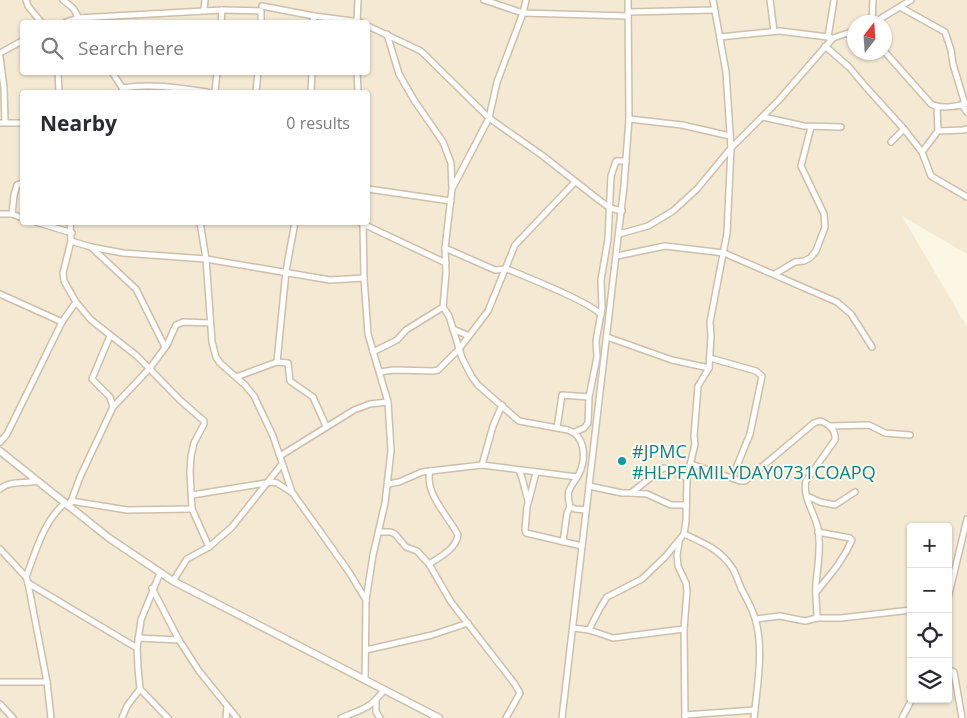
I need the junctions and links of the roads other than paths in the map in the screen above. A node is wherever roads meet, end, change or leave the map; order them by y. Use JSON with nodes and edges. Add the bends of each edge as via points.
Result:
{"nodes":[{"id":1,"x":26,"y":0,"type":"edge"},
{"id":2,"x":63,"y":0,"type":"edge"},
{"id":3,"x":70,"y":0,"type":"edge"},
{"id":4,"x":205,"y":0,"type":"edge"},
{"id":5,"x":358,"y":0,"type":"edge"},
{"id":6,"x":484,"y":0,"type":"edge"},
{"id":7,"x":526,"y":0,"type":"edge"},
{"id":8,"x":628,"y":0,"type":"edge"},
{"id":9,"x":713,"y":0,"type":"edge"},
{"id":10,"x":770,"y":0,"type":"edge"},
{"id":11,"x":834,"y":0,"type":"edge"},
{"id":12,"x":873,"y":0,"type":"edge"},
{"id":13,"x":911,"y":0,"type":"edge"},
{"id":14,"x":262,"y":5,"type":"edge"},
{"id":15,"x":900,"y":7,"type":"junction"},
{"id":16,"x":73,"y":8,"type":"junction"},
{"id":17,"x":204,"y":10,"type":"junction"},
{"id":18,"x":222,"y":10,"type":"junction"},
{"id":19,"x":714,"y":10,"type":"junction"},
{"id":20,"x":523,"y":13,"type":"junction"},
{"id":21,"x":628,"y":14,"type":"junction"},
{"id":22,"x":874,"y":15,"type":"edge"},
{"id":23,"x":886,"y":15,"type":"edge"},
{"id":24,"x":314,"y":16,"type":"junction"},
{"id":25,"x":39,"y":20,"type":"edge"},
{"id":26,"x":80,"y":20,"type":"edge"},
{"id":27,"x":221,"y":20,"type":"edge"},
{"id":28,"x":261,"y":20,"type":"edge"},
{"id":29,"x":314,"y":20,"type":"edge"},
{"id":30,"x":343,"y":20,"type":"edge"},
{"id":31,"x":358,"y":20,"type":"edge"},
{"id":32,"x":370,"y":27,"type":"edge"},
{"id":33,"x":774,"y":31,"type":"junction"},
{"id":34,"x":847,"y":33,"type":"edge"},
{"id":35,"x":387,"y":34,"type":"junction"},
{"id":36,"x":720,"y":37,"type":"junction"},
{"id":37,"x":831,"y":37,"type":"junction"},
{"id":38,"x":20,"y":42,"type":"edge"},
{"id":39,"x":825,"y":46,"type":"junction"},
{"id":40,"x":0,"y":55,"type":"edge"},
{"id":41,"x":892,"y":60,"type":"edge"},
{"id":42,"x":58,"y":75,"type":"edge"},
{"id":43,"x":114,"y":75,"type":"edge"},
{"id":44,"x":217,"y":75,"type":"edge"},
{"id":45,"x":258,"y":75,"type":"edge"},
{"id":46,"x":312,"y":75,"type":"edge"},
{"id":47,"x":357,"y":75,"type":"edge"},
{"id":48,"x":59,"y":90,"type":"edge"},
{"id":49,"x":123,"y":90,"type":"edge"},
{"id":50,"x":190,"y":90,"type":"edge"},
{"id":51,"x":215,"y":90,"type":"edge"},
{"id":52,"x":256,"y":90,"type":"edge"},
{"id":53,"x":311,"y":90,"type":"edge"},
{"id":54,"x":358,"y":90,"type":"edge"},
{"id":55,"x":964,"y":104,"type":"edge"},
{"id":56,"x":937,"y":107,"type":"junction"},
{"id":57,"x":967,"y":112,"type":"edge"},
{"id":58,"x":764,"y":117,"type":"junction"},
{"id":59,"x":489,"y":118,"type":"junction"},
{"id":60,"x":629,"y":119,"type":"junction"},
{"id":61,"x":2,"y":122,"type":"edge"},
{"id":62,"x":20,"y":123,"type":"edge"},
{"id":63,"x":811,"y":127,"type":"junction"},
{"id":64,"x":841,"y":127,"type":"dead end"},
{"id":65,"x":967,"y":128,"type":"edge"},
{"id":66,"x":904,"y":129,"type":"junction"},
{"id":67,"x":938,"y":131,"type":"junction"},
{"id":68,"x":730,"y":136,"type":"junction"},
{"id":69,"x":891,"y":142,"type":"dead end"},
{"id":70,"x":730,"y":148,"type":"junction"},
{"id":71,"x":922,"y":152,"type":"junction"},
{"id":72,"x":626,"y":161,"type":"junction"},
{"id":73,"x":576,"y":182,"type":"junction"},
{"id":74,"x":20,"y":184,"type":"edge"},
{"id":75,"x":452,"y":188,"type":"junction"},
{"id":76,"x":370,"y":189,"type":"edge"},
{"id":77,"x":967,"y":197,"type":"edge"},
{"id":78,"x":450,"y":200,"type":"junction"},
{"id":79,"x":609,"y":207,"type":"junction"},
{"id":80,"x":622,"y":211,"type":"junction"},
{"id":81,"x":0,"y":214,"type":"edge"},
{"id":82,"x":12,"y":214,"type":"junction"},
{"id":83,"x":20,"y":217,"type":"edge"},
{"id":84,"x":46,"y":225,"type":"edge"},
{"id":85,"x":71,"y":225,"type":"edge"},
{"id":86,"x":200,"y":225,"type":"edge"},
{"id":87,"x":294,"y":225,"type":"edge"},
{"id":88,"x":362,"y":225,"type":"edge"},
{"id":89,"x":366,"y":225,"type":"edge"},
{"id":90,"x":72,"y":233,"type":"junction"},
{"id":91,"x":619,"y":234,"type":"junction"},
{"id":92,"x":71,"y":241,"type":"junction"},
{"id":93,"x":91,"y":247,"type":"junction"},
{"id":94,"x":445,"y":248,"type":"junction"},
{"id":95,"x":724,"y":253,"type":"junction"},
{"id":96,"x":617,"y":256,"type":"junction"},
{"id":97,"x":206,"y":259,"type":"junction"},
{"id":98,"x":446,"y":263,"type":"junction"},
{"id":99,"x":507,"y":269,"type":"junction"},
{"id":100,"x":286,"y":271,"type":"junction"},
{"id":101,"x":775,"y":274,"type":"junction"},
{"id":102,"x":364,"y":278,"type":"junction"},
{"id":103,"x":0,"y":294,"type":"edge"},
{"id":104,"x":76,"y":302,"type":"junction"},
{"id":105,"x":443,"y":307,"type":"junction"},
{"id":106,"x":601,"y":314,"type":"junction"},
{"id":107,"x":62,"y":322,"type":"junction"},
{"id":108,"x":210,"y":323,"type":"junction"},
{"id":109,"x":609,"y":323,"type":"junction"},
{"id":110,"x":453,"y":329,"type":"junction"},
{"id":111,"x":110,"y":336,"type":"junction"},
{"id":112,"x":469,"y":336,"type":"junction"},
{"id":113,"x":607,"y":337,"type":"junction"},
{"id":114,"x":165,"y":347,"type":"junction"},
{"id":115,"x":872,"y":347,"type":"dead end"},
{"id":116,"x":459,"y":349,"type":"junction"},
{"id":117,"x":373,"y":352,"type":"junction"},
{"id":118,"x":710,"y":358,"type":"junction"},
{"id":119,"x":277,"y":362,"type":"junction"},
{"id":120,"x":150,"y":368,"type":"junction"},
{"id":121,"x":709,"y":368,"type":"junction"},
{"id":122,"x":380,"y":372,"type":"junction"},
{"id":123,"x":236,"y":377,"type":"junction"},
{"id":124,"x":589,"y":397,"type":"junction"},
{"id":125,"x":388,"y":402,"type":"junction"},
{"id":126,"x":502,"y":405,"type":"junction"},
{"id":127,"x":113,"y":407,"type":"junction"},
{"id":128,"x":326,"y":426,"type":"junction"},
{"id":129,"x":830,"y":426,"type":"junction"},
{"id":130,"x":557,"y":428,"type":"junction"},
{"id":131,"x":574,"y":432,"type":"junction"},
{"id":132,"x":910,"y":435,"type":"dead end"},
{"id":133,"x":0,"y":442,"type":"edge"},
{"id":134,"x":0,"y":451,"type":"edge"},
{"id":135,"x":280,"y":456,"type":"junction"},
{"id":136,"x":282,"y":464,"type":"junction"},
{"id":137,"x":691,"y":464,"type":"junction"},
{"id":138,"x":482,"y":465,"type":"junction"},
{"id":139,"x":519,"y":470,"type":"junction"},
{"id":140,"x":430,"y":471,"type":"junction"},
{"id":141,"x":536,"y":473,"type":"junction"},
{"id":142,"x":577,"y":477,"type":"junction"},
{"id":143,"x":687,"y":478,"type":"junction"},
{"id":144,"x":732,"y":478,"type":"junction"},
{"id":145,"x":36,"y":481,"type":"junction"},
{"id":146,"x":266,"y":483,"type":"junction"},
{"id":147,"x":388,"y":484,"type":"junction"},
{"id":148,"x":589,"y":486,"type":"junction"},
{"id":149,"x":0,"y":488,"type":"edge"},
{"id":150,"x":292,"y":492,"type":"junction"},
{"id":151,"x":631,"y":492,"type":"junction"},
{"id":152,"x":854,"y":492,"type":"dead end"},
{"id":153,"x":192,"y":495,"type":"junction"},
{"id":154,"x":807,"y":496,"type":"junction"},
{"id":155,"x":528,"y":503,"type":"junction"},
{"id":156,"x":68,"y":504,"type":"junction"},
{"id":157,"x":686,"y":505,"type":"junction"},
{"id":158,"x":570,"y":507,"type":"junction"},
{"id":159,"x":192,"y":509,"type":"junction"},
{"id":160,"x":586,"y":510,"type":"junction"},
{"id":161,"x":967,"y":519,"type":"edge"},
{"id":162,"x":379,"y":532,"type":"junction"},
{"id":163,"x":818,"y":532,"type":"junction"},
{"id":164,"x":684,"y":534,"type":"junction"},
{"id":165,"x":680,"y":539,"type":"junction"},
{"id":166,"x":563,"y":542,"type":"junction"},
{"id":167,"x":582,"y":546,"type":"junction"},
{"id":168,"x":209,"y":547,"type":"junction"},
{"id":169,"x":0,"y":549,"type":"edge"},
{"id":170,"x":430,"y":564,"type":"junction"},
{"id":171,"x":160,"y":573,"type":"junction"},
{"id":172,"x":27,"y":580,"type":"junction"},
{"id":173,"x":173,"y":581,"type":"junction"},
{"id":174,"x":952,"y":581,"type":"edge"},
{"id":175,"x":152,"y":588,"type":"junction"},
{"id":176,"x":816,"y":592,"type":"junction"},
{"id":177,"x":366,"y":600,"type":"junction"},
{"id":178,"x":907,"y":610,"type":"edge"},
{"id":179,"x":817,"y":618,"type":"junction"},
{"id":180,"x":756,"y":619,"type":"junction"},
{"id":181,"x":468,"y":623,"type":"junction"},
{"id":182,"x":572,"y":628,"type":"junction"},
{"id":183,"x":684,"y":629,"type":"junction"},
{"id":184,"x":589,"y":630,"type":"junction"},
{"id":185,"x":138,"y":638,"type":"junction"},
{"id":186,"x":179,"y":640,"type":"junction"},
{"id":187,"x":137,"y":648,"type":"junction"},
{"id":188,"x":366,"y":650,"type":"junction"},
{"id":189,"x":952,"y":671,"type":"edge"},
{"id":190,"x":365,"y":680,"type":"junction"},
{"id":191,"x":0,"y":682,"type":"edge"},
{"id":192,"x":47,"y":682,"type":"junction"},
{"id":193,"x":140,"y":689,"type":"junction"},
{"id":194,"x":384,"y":690,"type":"junction"},
{"id":195,"x":376,"y":701,"type":"junction"},
{"id":196,"x":910,"y":703,"type":"edge"},
{"id":197,"x":0,"y":704,"type":"edge"},
{"id":198,"x":227,"y":706,"type":"junction"},
{"id":199,"x":365,"y":709,"type":"junction"},
{"id":200,"x":755,"y":710,"type":"junction"},
{"id":201,"x":376,"y":712,"type":"junction"},
{"id":202,"x":685,"y":716,"type":"edge"},
{"id":203,"x":13,"y":718,"type":"edge"},
{"id":204,"x":51,"y":718,"type":"edge"},
{"id":205,"x":122,"y":718,"type":"edge"},
{"id":206,"x":168,"y":718,"type":"edge"},
{"id":207,"x":226,"y":718,"type":"edge"},
{"id":208,"x":238,"y":718,"type":"edge"},
{"id":209,"x":341,"y":718,"type":"edge"},
{"id":210,"x":380,"y":718,"type":"edge"},
{"id":211,"x":440,"y":718,"type":"edge"},
{"id":212,"x":506,"y":718,"type":"edge"},
{"id":213,"x":562,"y":718,"type":"edge"},
{"id":214,"x":754,"y":718,"type":"edge"},
{"id":215,"x":902,"y":718,"type":"edge"},
{"id":216,"x":962,"y":718,"type":"edge"}],
"edges":[{"from":1,"to":25,"type":"street"},
{"from":2,"to":16,"type":"street"},
{"from":3,"to":16,"type":"street"},
{"from":4,"to":17,"type":"street"},
{"from":5,"to":31,"type":"street"},
{"from":6,"to":20,"type":"street"},
{"from":7,"to":20,"type":"street"},
{"from":8,"to":21,"type":"street"},
{"from":9,"to":19,"type":"street"},
{"from":10,"to":33,"type":"street"},
{"from":11,"to":37,"type":"street"},
{"from":12,"to":22,"type":"street"},
{"from":13,"to":15,"type":"street"},
{"from":14,"to":18,"type":"street"},
{"from":14,"to":24,"type":"street"},
{"from":14,"to":28,"type":"street"},
{"from":15,"to":23,"type":"street"},
{"from":15,"to":55,"type":"street","via":[[945,32]]},
{"from":16,"to":26,"type":"street"},
{"from":17,"to":18,"type":"street"},
{"from":17,"to":26,"type":"street"},
{"from":18,"to":27,"type":"street"},
{"from":19,"to":21,"type":"street"},
{"from":19,"to":36,"type":"street"},
{"from":20,"to":21,"type":"street"},
{"from":20,"to":59,"type":"street","via":[[498,76]]},
{"from":21,"to":60,"type":"street"},
{"from":24,"to":29,"type":"street"},
{"from":24,"to":30,"type":"street"},
{"from":32,"to":35,"type":"street"},
{"from":33,"to":36,"type":"street"},
{"from":33,"to":37,"type":"street"},
{"from":34,"to":37,"type":"street"},
{"from":35,"to":59,"type":"street","via":[[425,54]]},
{"from":35,"to":75,"type":"street","via":[[399,74],[443,142],[448,154]]},
{"from":36,"to":68,"type":"street"},
{"from":37,"to":39,"type":"street"},
{"from":38,"to":40,"type":"street"},
{"from":39,"to":58,"type":"street"},
{"from":39,"to":66,"type":"street","via":[[849,67]]},
{"from":40,"to":61,"type":"street","via":[[4,88]]},
{"from":41,"to":56,"type":"street"},
{"from":42,"to":48,"type":"street"},
{"from":43,"to":49,"type":"street"},
{"from":44,"to":51,"type":"street"},
{"from":45,"to":52,"type":"street"},
{"from":46,"to":53,"type":"street"},
{"from":47,"to":54,"type":"street"},
{"from":49,"to":50,"type":"street","via":[[132,86]]},
{"from":55,"to":56,"type":"street"},
{"from":55,"to":57,"type":"street"},
{"from":56,"to":67,"type":"street"},
{"from":58,"to":63,"type":"street"},
{"from":58,"to":70,"type":"street"},
{"from":59,"to":73,"type":"street"},
{"from":59,"to":75,"type":"street"},
{"from":60,"to":68,"type":"street","via":[[682,125]]},
{"from":60,"to":72,"type":"street"},
{"from":61,"to":62,"type":"street"},
{"from":63,"to":64,"type":"street"},
{"from":63,"to":101,"type":"street","via":[[801,166],[824,214],[825,227],[810,258],[795,262]]},
{"from":65,"to":67,"type":"street"},
{"from":66,"to":69,"type":"street"},
{"from":66,"to":71,"type":"street"},
{"from":67,"to":71,"type":"street"},
{"from":68,"to":70,"type":"street"},
{"from":70,"to":91,"type":"street","via":[[697,190],[673,211],[648,226]]},
{"from":70,"to":95,"type":"street"},
{"from":71,"to":77,"type":"street","via":[[932,176]]},
{"from":72,"to":79,"type":"street","via":[[619,160],[614,166]]},
{"from":72,"to":80,"type":"street"},
{"from":73,"to":79,"type":"street"},
{"from":73,"to":99,"type":"street","via":[[516,245]]},
{"from":74,"to":82,"type":"street","via":[[14,195]]},
{"from":75,"to":78,"type":"street"},
{"from":76,"to":78,"type":"street"},
{"from":78,"to":94,"type":"street"},
{"from":79,"to":80,"type":"street"},
{"from":79,"to":106,"type":"street","via":[[601,280]]},
{"from":80,"to":91,"type":"street"},
{"from":81,"to":82,"type":"street"},
{"from":82,"to":83,"type":"street"},
{"from":84,"to":90,"type":"street"},
{"from":85,"to":90,"type":"street"},
{"from":86,"to":97,"type":"street"},
{"from":87,"to":100,"type":"street"},
{"from":88,"to":102,"type":"street"},
{"from":89,"to":98,"type":"street"},
{"from":90,"to":92,"type":"street"},
{"from":91,"to":96,"type":"street"},
{"from":92,"to":93,"type":"street"},
{"from":92,"to":104,"type":"street","via":[[63,273]]},
{"from":93,"to":97,"type":"street","via":[[124,253]]},
{"from":93,"to":114,"type":"street","via":[[136,289]]},
{"from":94,"to":98,"type":"street"},
{"from":94,"to":99,"type":"street","via":[[495,270]]},
{"from":95,"to":96,"type":"street","via":[[665,246]]},
{"from":95,"to":101,"type":"street"},
{"from":95,"to":118,"type":"street","via":[[710,322]]},
{"from":96,"to":109,"type":"street"},
{"from":97,"to":100,"type":"street"},
{"from":97,"to":108,"type":"street"},
{"from":98,"to":105,"type":"street"},
{"from":99,"to":106,"type":"street","via":[[583,302]]},
{"from":99,"to":112,"type":"street","via":[[488,311]]},
{"from":100,"to":102,"type":"street","via":[[330,280]]},
{"from":100,"to":119,"type":"street"},
{"from":101,"to":115,"type":"street","via":[[837,302],[851,314]]},
{"from":102,"to":117,"type":"street","via":[[368,334]]},
{"from":103,"to":107,"type":"street"},
{"from":104,"to":107,"type":"street"},
{"from":104,"to":111,"type":"street"},
{"from":105,"to":110,"type":"street"},
{"from":105,"to":117,"type":"street","via":[[406,330],[397,340]]},
{"from":106,"to":109,"type":"street"},
{"from":106,"to":124,"type":"street"},
{"from":107,"to":133,"type":"street","via":[[7,434]]},
{"from":108,"to":114,"type":"street","via":[[179,323]]},
{"from":108,"to":123,"type":"street","via":[[216,357]]},
{"from":109,"to":113,"type":"street"},
{"from":110,"to":112,"type":"street"},
{"from":110,"to":116,"type":"street"},
{"from":111,"to":120,"type":"street"},
{"from":111,"to":127,"type":"street","via":[[92,379],[110,397]]},
{"from":112,"to":116,"type":"street"},
{"from":113,"to":121,"type":"street","via":[[672,360]]},
{"from":113,"to":148,"type":"street"},
{"from":114,"to":120,"type":"street"},
{"from":116,"to":122,"type":"street","via":[[433,372]]},
{"from":116,"to":126,"type":"street","via":[[478,385]]},
{"from":117,"to":122,"type":"street"},
{"from":118,"to":121,"type":"street"},
{"from":118,"to":144,"type":"street","via":[[756,371],[762,376],[750,434]]},
{"from":119,"to":123,"type":"street"},
{"from":119,"to":128,"type":"street","via":[[288,363],[290,381],[313,397]]},
{"from":120,"to":127,"type":"street"},
{"from":120,"to":153,"type":"street","via":[[204,421],[191,456]]},
{"from":121,"to":137,"type":"street","via":[[698,386]]},
{"from":122,"to":125,"type":"street"},
{"from":123,"to":135,"type":"street","via":[[254,396]]},
{"from":124,"to":130,"type":"street","via":[[562,395]]},
{"from":124,"to":131,"type":"street","via":[[587,426]]},
{"from":125,"to":128,"type":"street","via":[[354,410]]},
{"from":125,"to":147,"type":"street","via":[[391,451]]},
{"from":126,"to":130,"type":"street","via":[[514,419]]},
{"from":126,"to":138,"type":"street"},
{"from":127,"to":156,"type":"street"},
{"from":128,"to":135,"type":"street"},
{"from":129,"to":132,"type":"street","via":[[869,425],[885,432]]},
{"from":129,"to":144,"type":"street","via":[[820,421],[814,423],[751,477],[745,481]]},
{"from":129,"to":154,"type":"street","via":[[835,433],[834,440],[806,481]]},
{"from":130,"to":131,"type":"street"},
{"from":131,"to":142,"type":"street","via":[[581,440],[583,451]]},
{"from":134,"to":145,"type":"street"},
{"from":135,"to":136,"type":"street"},
{"from":136,"to":146,"type":"street"},
{"from":136,"to":150,"type":"street"},
{"from":137,"to":143,"type":"street"},
{"from":137,"to":144,"type":"street"},
{"from":138,"to":139,"type":"street"},
{"from":138,"to":140,"type":"street"},
{"from":139,"to":141,"type":"street"},
{"from":139,"to":155,"type":"street"},
{"from":140,"to":147,"type":"street"},
{"from":140,"to":170,"type":"street","via":[[428,478],[432,490],[458,535],[448,550]]},
{"from":141,"to":142,"type":"street"},
{"from":141,"to":155,"type":"street"},
{"from":142,"to":158,"type":"street","via":[[568,493]]},
{"from":143,"to":151,"type":"street","via":[[663,468]]},
{"from":143,"to":157,"type":"street"},
{"from":145,"to":149,"type":"street","via":[[9,483]]},
{"from":145,"to":156,"type":"street"},
{"from":146,"to":150,"type":"street","via":[[278,483]]},
{"from":146,"to":153,"type":"street"},
{"from":146,"to":168,"type":"street","via":[[232,527]]},
{"from":147,"to":162,"type":"street"},
{"from":148,"to":151,"type":"street"},
{"from":148,"to":160,"type":"street"},
{"from":150,"to":177,"type":"street"},
{"from":151,"to":157,"type":"street","via":[[647,494],[671,505]]},
{"from":152,"to":154,"type":"street","via":[[835,505]]},
{"from":153,"to":159,"type":"street"},
{"from":154,"to":163,"type":"street"},
{"from":155,"to":166,"type":"street","via":[[526,533]]},
{"from":156,"to":159,"type":"street","via":[[127,510]]},
{"from":156,"to":171,"type":"street","via":[[109,538]]},
{"from":156,"to":172,"type":"street","via":[[55,512],[47,525]]},
{"from":157,"to":164,"type":"street"},
{"from":158,"to":160,"type":"street"},
{"from":158,"to":166,"type":"street"},
{"from":159,"to":168,"type":"street"},
{"from":160,"to":167,"type":"street"},
{"from":161,"to":174,"type":"street"},
{"from":162,"to":170,"type":"street","via":[[395,534],[406,547],[417,551]]},
{"from":162,"to":177,"type":"street"},
{"from":163,"to":176,"type":"street"},
{"from":163,"to":176,"type":"street","via":[[852,540],[844,558]]},
{"from":164,"to":165,"type":"street"},
{"from":164,"to":180,"type":"street","via":[[723,556],[734,571]]},
{"from":165,"to":183,"type":"street","via":[[678,566],[687,591]]},
{"from":165,"to":184,"type":"street","via":[[642,579],[607,597]]},
{"from":166,"to":167,"type":"street"},
{"from":167,"to":182,"type":"street"},
{"from":168,"to":173,"type":"street","via":[[187,559]]},
{"from":169,"to":172,"type":"street"},
{"from":170,"to":181,"type":"street","via":[[451,602]]},
{"from":171,"to":173,"type":"street"},
{"from":171,"to":175,"type":"street"},
{"from":172,"to":187,"type":"street"},
{"from":172,"to":192,"type":"street"},
{"from":173,"to":190,"type":"street"},
{"from":175,"to":185,"type":"street"},
{"from":175,"to":186,"type":"street"},
{"from":176,"to":179,"type":"street"},
{"from":177,"to":188,"type":"street"},
{"from":178,"to":179,"type":"street"},
{"from":179,"to":180,"type":"street","via":[[806,620],[780,616]]},
{"from":180,"to":200,"type":"street","via":[[759,659]]},
{"from":181,"to":188,"type":"street"},
{"from":181,"to":212,"type":"street","via":[[520,693]]},
{"from":182,"to":184,"type":"street"},
{"from":182,"to":213,"type":"street"},
{"from":183,"to":184,"type":"street","via":[[613,638]]},
{"from":183,"to":202,"type":"street"},
{"from":185,"to":186,"type":"street"},
{"from":185,"to":187,"type":"street"},
{"from":186,"to":198,"type":"street"},
{"from":187,"to":193,"type":"street"},
{"from":188,"to":190,"type":"street"},
{"from":189,"to":216,"type":"street"},
{"from":190,"to":194,"type":"street"},
{"from":191,"to":192,"type":"street"},
{"from":192,"to":204,"type":"street"},
{"from":193,"to":205,"type":"street"},
{"from":193,"to":206,"type":"street"},
{"from":194,"to":195,"type":"street"},
{"from":194,"to":211,"type":"street"},
{"from":195,"to":199,"type":"street"},
{"from":195,"to":201,"type":"street"},
{"from":196,"to":215,"type":"street"},
{"from":197,"to":203,"type":"street"},
{"from":198,"to":207,"type":"street"},
{"from":198,"to":208,"type":"street"},
{"from":199,"to":201,"type":"street"},
{"from":199,"to":209,"type":"street"},
{"from":200,"to":202,"type":"street"},
{"from":200,"to":214,"type":"street"},
{"from":201,"to":210,"type":"street"}]}
